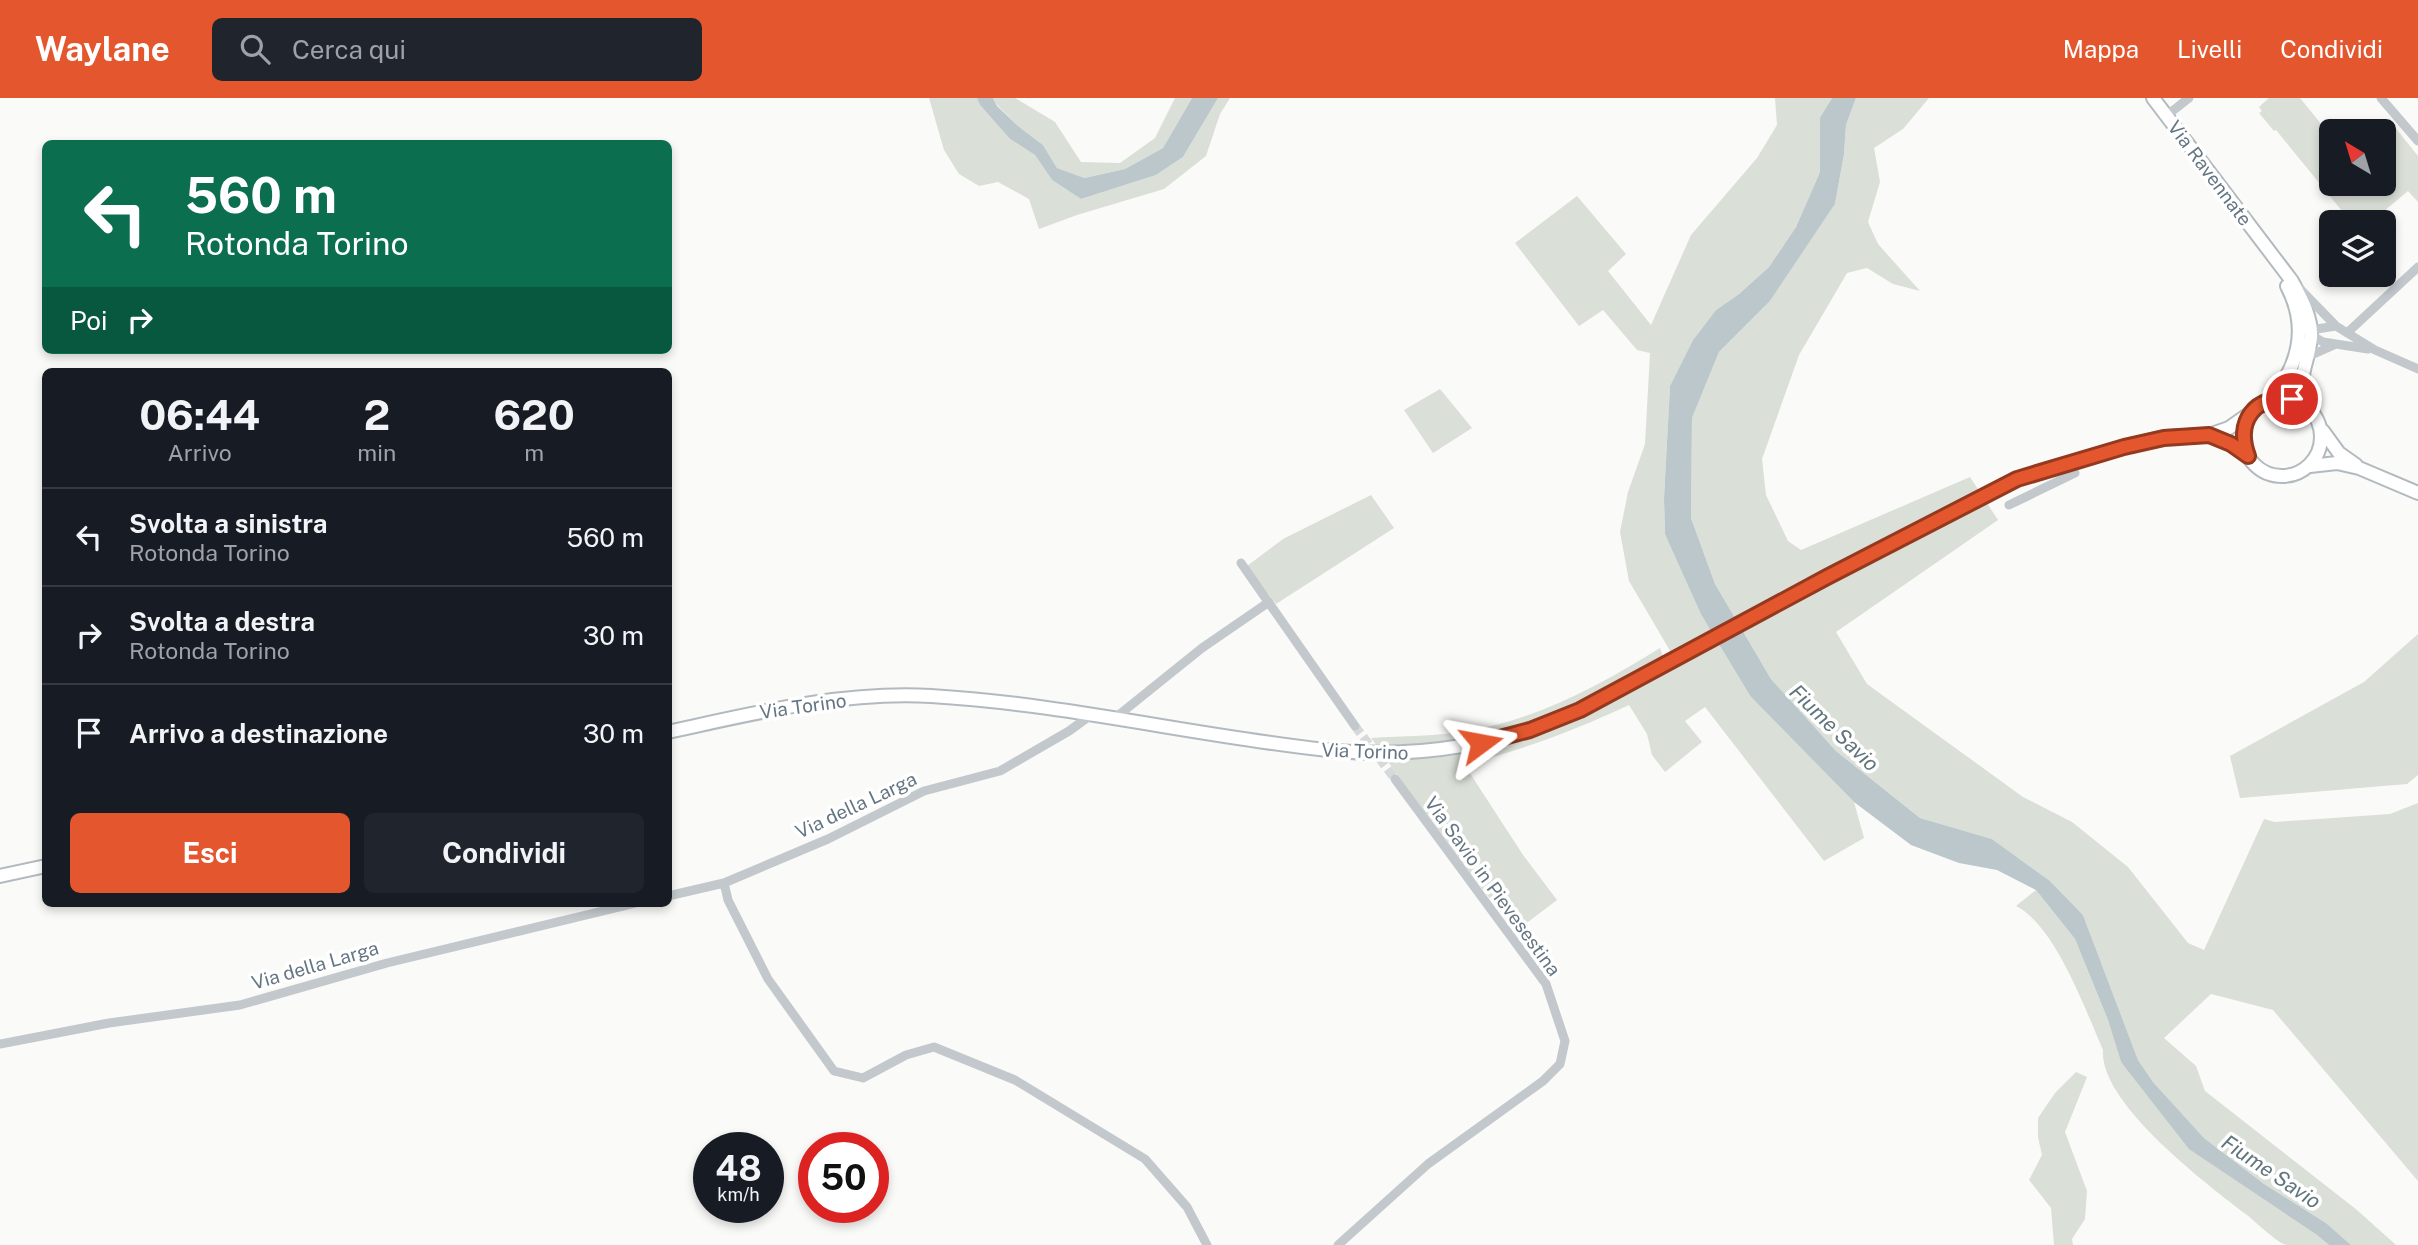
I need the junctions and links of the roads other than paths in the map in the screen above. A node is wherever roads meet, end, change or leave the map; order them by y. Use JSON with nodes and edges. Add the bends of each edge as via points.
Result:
{"nodes":[{"id":1,"x":2153,"y":98,"type":"edge"},
{"id":2,"x":2189,"y":98,"type":"edge"},
{"id":3,"x":2381,"y":98,"type":"edge"},
{"id":4,"x":2166,"y":116,"type":"junction"},
{"id":5,"x":2418,"y":141,"type":"edge"},
{"id":6,"x":2267,"y":249,"type":"junction"},
{"id":7,"x":2418,"y":267,"type":"edge"},
{"id":8,"x":2292,"y":281,"type":"junction"},
{"id":9,"x":2336,"y":326,"type":"junction"},
{"id":10,"x":2305,"y":333,"type":"junction"},
{"id":11,"x":2347,"y":333,"type":"junction"},
{"id":12,"x":2334,"y":345,"type":"junction"},
{"id":13,"x":2375,"y":350,"type":"junction"},
{"id":14,"x":2307,"y":357,"type":"junction"},
{"id":15,"x":2418,"y":369,"type":"edge"},
{"id":16,"x":2270,"y":400,"type":"junction"},
{"id":17,"x":2253,"y":411,"type":"junction"},
{"id":18,"x":2312,"y":411,"type":"junction"},
{"id":19,"x":2321,"y":429,"type":"junction"},
{"id":20,"x":2209,"y":435,"type":"junction"},
{"id":21,"x":2248,"y":456,"type":"junction"},
{"id":22,"x":2309,"y":466,"type":"junction"},
{"id":23,"x":2053,"y":468,"type":"junction"},
{"id":24,"x":2359,"y":468,"type":"junction"},
{"id":25,"x":2075,"y":473,"type":"dead end"},
{"id":26,"x":2042,"y":488,"type":"junction"},
{"id":27,"x":2418,"y":493,"type":"edge"},
{"id":28,"x":2008,"y":505,"type":"dead end"},
{"id":29,"x":1241,"y":563,"type":"dead end"},
{"id":30,"x":1269,"y":602,"type":"junction"},
{"id":31,"x":1091,"y":715,"type":"junction"},
{"id":32,"x":1115,"y":719,"type":"junction"},
{"id":33,"x":1355,"y":726,"type":"tunnel mouth"},
{"id":34,"x":672,"y":731,"type":"edge"},
{"id":35,"x":1395,"y":779,"type":"tunnel mouth"},
{"id":36,"x":42,"y":867,"type":"edge"},
{"id":37,"x":0,"y":876,"type":"edge"},
{"id":38,"x":724,"y":883,"type":"junction"},
{"id":39,"x":672,"y":895,"type":"edge"},
{"id":40,"x":619,"y":907,"type":"edge"},
{"id":41,"x":0,"y":1044,"type":"edge"},
{"id":42,"x":1207,"y":1245,"type":"edge"},
{"id":43,"x":1338,"y":1245,"type":"edge"}],
"edges":[{"from":1,"to":4,"type":"main road","name":"Via Ravennate"},
{"from":2,"to":4,"type":"street"},
{"from":3,"to":5,"type":"street"},
{"from":4,"to":6,"type":"main road","name":"Via Ravennate"},
{"from":6,"to":8,"type":"main road","name":"Via Ravennate"},
{"from":6,"to":10,"type":"main road","name":"Via Ravennate"},
{"from":7,"to":11,"type":"street"},
{"from":8,"to":9,"type":"street","name":"Via Ravennate"},
{"from":8,"to":10,"type":"main road","name":"Via Ravennate","via":[[2304,303]]},
{"from":9,"to":10,"type":"street"},
{"from":9,"to":11,"type":"street","name":"Via Ravennate"},
{"from":10,"to":12,"type":"street","name":"Via Ravennate"},
{"from":10,"to":14,"type":"main road","name":"Via Ravennate"},
{"from":10,"to":16,"type":"main road","via":[[2293,368]]},
{"from":11,"to":13,"type":"street","name":"Via Ravennate"},
{"from":12,"to":13,"type":"street","name":"Via Ravennate"},
{"from":12,"to":14,"type":"street"},
{"from":13,"to":15,"type":"street","name":"Via Ravennate"},
{"from":14,"to":18,"type":"main road","name":"Via Ravennate","via":[[2301,384]]},
{"from":16,"to":17,"type":"main road"},
{"from":16,"to":18,"type":"main road","via":[[2292,399]]},
{"from":17,"to":20,"type":"main road","name":"Via Torino"},
{"from":17,"to":21,"type":"main road","via":[[2243,433]]},
{"from":18,"to":19,"type":"main road"},
{"from":19,"to":22,"type":"main road","via":[[2318,455]]},
{"from":19,"to":24,"type":"main road","via":[[2339,453]]},
{"from":20,"to":21,"type":"main road"},
{"from":20,"to":23,"type":"main road","name":"Via Torino","via":[[2164,438]]},
{"from":21,"to":22,"type":"main road","via":[[2271,475],[2291,476]]},
{"from":22,"to":24,"type":"main road","via":[[2337,463]]},
{"from":23,"to":26,"type":"street"},
{"from":23,"to":32,"type":"main road","name":"Via Torino","via":[[2017,479],[1614,692],[1513,736],[1424,753],[1369,754]]},
{"from":24,"to":27,"type":"main road"},
{"from":25,"to":26,"type":"street"},
{"from":26,"to":28,"type":"street"},
{"from":29,"to":30,"type":"street"},
{"from":30,"to":32,"type":"street"},
{"from":30,"to":33,"type":"street"},
{"from":31,"to":32,"type":"main road","name":"Via Torino"},
{"from":31,"to":34,"type":"main road","name":"Via Torino","via":[[929,696],[883,697],[794,705]]},
{"from":31,"to":38,"type":"street","name":"Via della Larga","via":[[1000,771],[923,791],[828,839]]},
{"from":35,"to":43,"type":"street","name":"Via Savio in Pievesestina","via":[[1546,984],[1565,1041],[1560,1064],[1543,1081],[1428,1164]]},
{"from":36,"to":37,"type":"main road"},
{"from":38,"to":39,"type":"street","name":"Via della Larga"},
{"from":38,"to":42,"type":"street","via":[[768,979],[834,1071],[863,1078],[906,1055],[934,1047],[1015,1080],[1145,1159],[1187,1207]]},
{"from":40,"to":41,"type":"street","name":"Via della Larga","via":[[425,953],[240,1005]]}]}
